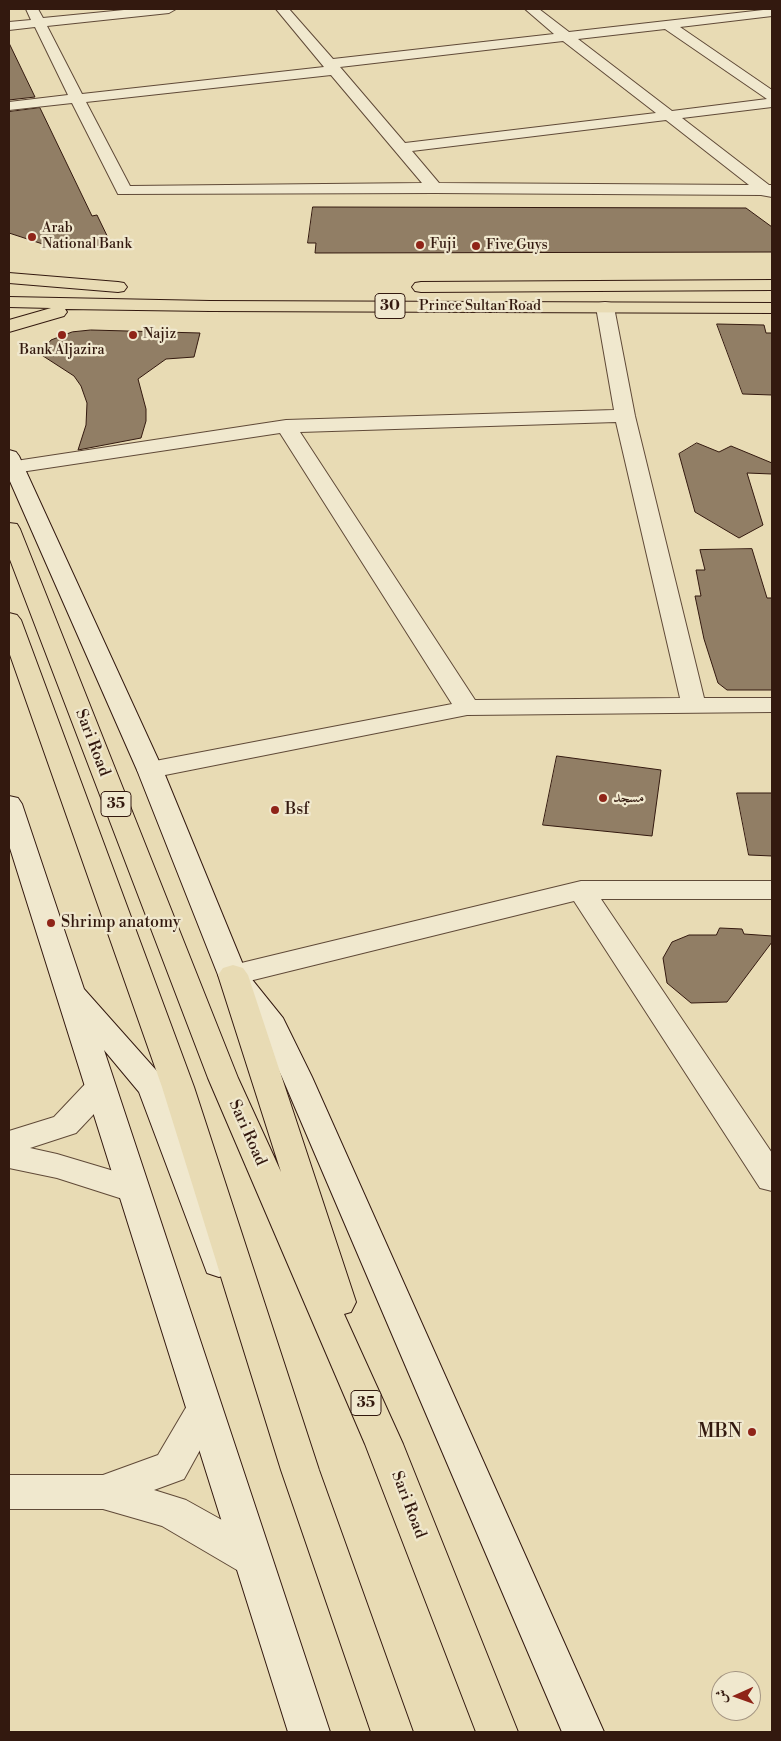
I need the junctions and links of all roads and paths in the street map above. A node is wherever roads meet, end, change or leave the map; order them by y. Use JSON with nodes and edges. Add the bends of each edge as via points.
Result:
{"nodes":[{"id":1,"x":169,"y":9,"type":"edge"},
{"id":2,"x":282,"y":9,"type":"edge"},
{"id":3,"x":531,"y":9,"type":"edge"},
{"id":4,"x":772,"y":12,"type":"edge"},
{"id":5,"x":35,"y":16,"type":"edge"},
{"id":6,"x":667,"y":24,"type":"junction"},
{"id":7,"x":9,"y":26,"type":"edge"},
{"id":8,"x":567,"y":36,"type":"junction"},
{"id":9,"x":333,"y":67,"type":"junction"},
{"id":10,"x":772,"y":96,"type":"edge"},
{"id":11,"x":77,"y":98,"type":"junction"},
{"id":12,"x":772,"y":103,"type":"edge"},
{"id":13,"x":9,"y":106,"type":"edge"},
{"id":14,"x":669,"y":115,"type":"junction"},
{"id":15,"x":401,"y":148,"type":"junction"},
{"id":16,"x":435,"y":188,"type":"junction"},
{"id":17,"x":770,"y":192,"type":"edge"},
{"id":18,"x":9,"y":278,"type":"edge"},
{"id":19,"x":772,"y":285,"type":"edge"},
{"id":20,"x":9,"y":288,"type":"edge"},
{"id":21,"x":129,"y":288,"type":"junction"},
{"id":22,"x":198,"y":288,"type":"dead end"},
{"id":23,"x":405,"y":288,"type":"dead end"},
{"id":24,"x":9,"y":302,"type":"edge"},
{"id":25,"x":114,"y":304,"type":"junction"},
{"id":26,"x":605,"y":307,"type":"junction"},
{"id":27,"x":772,"y":308,"type":"edge"},
{"id":28,"x":9,"y":326,"type":"edge"},
{"id":29,"x":625,"y":416,"type":"junction"},
{"id":30,"x":286,"y":426,"type":"junction"},
{"id":31,"x":11,"y":461,"type":"edge"},
{"id":32,"x":9,"y":529,"type":"edge"},
{"id":33,"x":9,"y":620,"type":"edge"},
{"id":34,"x":772,"y":705,"type":"edge"},
{"id":35,"x":694,"y":706,"type":"junction"},
{"id":36,"x":467,"y":708,"type":"junction"},
{"id":37,"x":150,"y":770,"type":"junction"},
{"id":38,"x":9,"y":804,"type":"edge"},
{"id":39,"x":581,"y":890,"type":"junction"},
{"id":40,"x":772,"y":890,"type":"edge"},
{"id":41,"x":233,"y":975,"type":"junction"},
{"id":42,"x":68,"y":988,"type":"junction"},
{"id":43,"x":99,"y":1089,"type":"junction"},
{"id":44,"x":9,"y":1143,"type":"edge"},
{"id":45,"x":9,"y":1156,"type":"edge"},
{"id":46,"x":772,"y":1179,"type":"edge"},
{"id":47,"x":132,"y":1189,"type":"junction"},
{"id":48,"x":204,"y":1410,"type":"junction"},
{"id":49,"x":384,"y":1444,"type":"junction"},
{"id":50,"x":9,"y":1492,"type":"edge"},
{"id":51,"x":103,"y":1492,"type":"junction"},
{"id":52,"x":251,"y":1557,"type":"junction"},
{"id":53,"x":376,"y":1688,"type":"junction"},
{"id":54,"x":310,"y":1732,"type":"edge"},
{"id":55,"x":392,"y":1732,"type":"edge"},
{"id":56,"x":497,"y":1732,"type":"edge"},
{"id":57,"x":583,"y":1732,"type":"edge"}],
"edges":[{"from":1,"to":5,"type":"street"},
{"from":2,"to":9,"type":"street"},
{"from":3,"to":8,"type":"street"},
{"from":4,"to":6,"type":"street"},
{"from":5,"to":7,"type":"street"},
{"from":5,"to":11,"type":"street"},
{"from":6,"to":8,"type":"street"},
{"from":6,"to":10,"type":"street"},
{"from":8,"to":9,"type":"street"},
{"from":8,"to":14,"type":"street"},
{"from":9,"to":11,"type":"street"},
{"from":9,"to":15,"type":"street"},
{"from":11,"to":13,"type":"street"},
{"from":11,"to":16,"type":"street","via":[[124,190]]},
{"from":12,"to":14,"type":"street"},
{"from":14,"to":15,"type":"street"},
{"from":14,"to":17,"type":"street"},
{"from":15,"to":16,"type":"street"},
{"from":16,"to":17,"type":"street"},
{"from":18,"to":21,"type":"main road"},
{"from":19,"to":23,"type":"main road","name":"Prince Sultan Road","number":"30"},
{"from":20,"to":21,"type":"main road"},
{"from":21,"to":22,"type":"main road"},
{"from":24,"to":25,"type":"main road","name":"Prince Sultan Road","number":"30"},
{"from":25,"to":26,"type":"main road","name":"Prince Sultan Road","number":"30"},
{"from":25,"to":28,"type":"main road","via":[[46,314]]},
{"from":26,"to":27,"type":"main road","name":"Prince Sultan Road","number":"30"},
{"from":26,"to":29,"type":"street"},
{"from":29,"to":30,"type":"street"},
{"from":29,"to":35,"type":"street"},
{"from":30,"to":31,"type":"street"},
{"from":30,"to":36,"type":"street"},
{"from":31,"to":37,"type":"street"},
{"from":32,"to":49,"type":"main road","name":"Sari Road","number":"35","via":[[223,1078]]},
{"from":33,"to":53,"type":"main road","number":"35","via":[[178,1087],[300,1470]]},
{"from":34,"to":35,"type":"street"},
{"from":35,"to":36,"type":"street"},
{"from":36,"to":37,"type":"street"},
{"from":37,"to":41,"type":"street"},
{"from":38,"to":42,"type":"street"},
{"from":39,"to":40,"type":"street"},
{"from":39,"to":41,"type":"street"},
{"from":39,"to":46,"type":"street"},
{"from":41,"to":49,"type":"main road"},
{"from":41,"to":57,"type":"street","via":[[272,1025],[297,1077]]},
{"from":42,"to":43,"type":"street"},
{"from":42,"to":53,"type":"street","via":[[153,1087]]},
{"from":43,"to":44,"type":"street","via":[[65,1125]]},
{"from":43,"to":47,"type":"street"},
{"from":45,"to":47,"type":"street","via":[[57,1166]]},
{"from":47,"to":48,"type":"street"},
{"from":48,"to":51,"type":"street","via":[[171,1467]]},
{"from":48,"to":52,"type":"street"},
{"from":49,"to":56,"type":"main road","name":"Sari Road","number":"35"},
{"from":50,"to":51,"type":"street"},
{"from":51,"to":52,"type":"street","via":[[172,1512]]},
{"from":52,"to":54,"type":"street"},
{"from":53,"to":55,"type":"main road","number":"35"}]}
